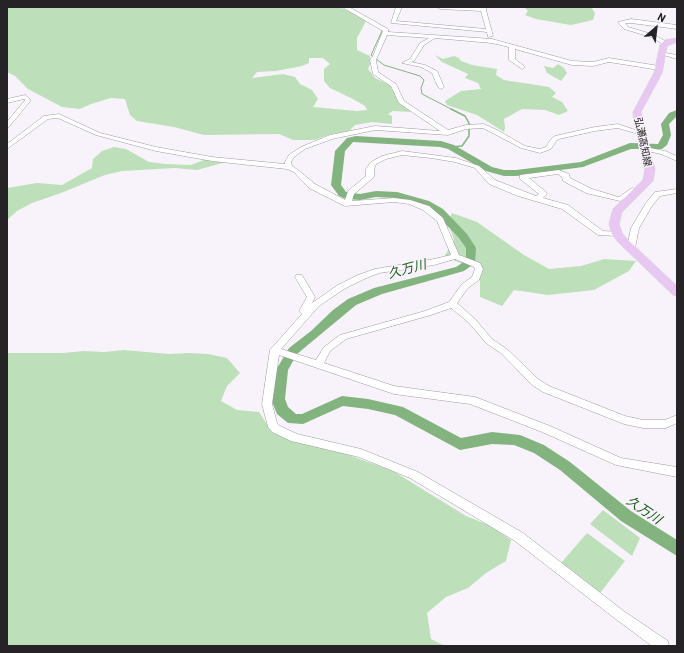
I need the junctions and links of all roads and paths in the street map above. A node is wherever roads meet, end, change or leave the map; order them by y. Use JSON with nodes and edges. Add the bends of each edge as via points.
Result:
{"nodes":[{"id":1,"x":345,"y":7,"type":"edge"},
{"id":2,"x":399,"y":7,"type":"edge"},
{"id":3,"x":440,"y":7,"type":"edge"},
{"id":4,"x":483,"y":9,"type":"edge"},
{"id":5,"x":370,"y":20,"type":"junction"},
{"id":6,"x":388,"y":22,"type":"junction"},
{"id":7,"x":677,"y":27,"type":"edge"},
{"id":8,"x":489,"y":31,"type":"junction"},
{"id":9,"x":385,"y":33,"type":"junction"},
{"id":10,"x":434,"y":37,"type":"junction"},
{"id":11,"x":677,"y":40,"type":"edge"},
{"id":12,"x":492,"y":41,"type":"junction"},
{"id":13,"x":666,"y":44,"type":"junction"},
{"id":14,"x":512,"y":47,"type":"junction"},
{"id":15,"x":662,"y":53,"type":"junction"},
{"id":16,"x":677,"y":57,"type":"edge"},
{"id":17,"x":522,"y":67,"type":"dead end"},
{"id":18,"x":659,"y":68,"type":"junction"},
{"id":19,"x":441,"y":87,"type":"dead end"},
{"id":20,"x":7,"y":101,"type":"edge"},
{"id":21,"x":7,"y":126,"type":"edge"},
{"id":22,"x":448,"y":132,"type":"junction"},
{"id":23,"x":641,"y":132,"type":"junction"},
{"id":24,"x":7,"y":147,"type":"edge"},
{"id":25,"x":644,"y":147,"type":"junction"},
{"id":26,"x":677,"y":159,"type":"edge"},
{"id":27,"x":289,"y":167,"type":"junction"},
{"id":28,"x":677,"y":190,"type":"edge"},
{"id":29,"x":637,"y":192,"type":"junction"},
{"id":30,"x":537,"y":199,"type":"junction"},
{"id":31,"x":348,"y":203,"type":"junction"},
{"id":32,"x":617,"y":234,"type":"junction"},
{"id":33,"x":631,"y":248,"type":"junction"},
{"id":34,"x":458,"y":257,"type":"junction"},
{"id":35,"x":299,"y":277,"type":"dead end"},
{"id":36,"x":677,"y":292,"type":"edge"},
{"id":37,"x":452,"y":304,"type":"junction"},
{"id":38,"x":303,"y":318,"type":"junction"},
{"id":39,"x":279,"y":351,"type":"junction"},
{"id":40,"x":318,"y":365,"type":"junction"},
{"id":41,"x":677,"y":418,"type":"edge"},
{"id":42,"x":677,"y":472,"type":"edge"},
{"id":43,"x":663,"y":646,"type":"edge"}],
"edges":[{"from":1,"to":5,"type":"street"},
{"from":2,"to":6,"type":"street"},
{"from":3,"to":4,"type":"street"},
{"from":4,"to":8,"type":"street"},
{"from":5,"to":6,"type":"street"},
{"from":5,"to":9,"type":"street","via":[[386,30]]},
{"from":6,"to":8,"type":"street"},
{"from":7,"to":13,"type":"street","via":[[621,22],[626,28],[653,36]]},
{"from":8,"to":12,"type":"street"},
{"from":9,"to":10,"type":"street"},
{"from":9,"to":22,"type":"street","via":[[375,58],[374,73],[394,85],[401,102]]},
{"from":10,"to":12,"type":"street"},
{"from":10,"to":19,"type":"street","via":[[422,44],[412,60],[406,63],[423,66],[435,72]]},
{"from":11,"to":13,"type":"main road"},
{"from":12,"to":14,"type":"street"},
{"from":13,"to":15,"type":"main road","name":"弘瀬高知線"},
{"from":14,"to":17,"type":"street","via":[[512,60]]},
{"from":14,"to":18,"type":"street","via":[[572,63],[593,64],[609,60]]},
{"from":15,"to":16,"type":"street"},
{"from":15,"to":18,"type":"main road","name":"弘瀬高知線"},
{"from":18,"to":23,"type":"main road","name":"弘瀬高知線","via":[[653,84],[638,108]]},
{"from":20,"to":21,"type":"street","via":[[25,97],[28,100]]},
{"from":22,"to":23,"type":"street","via":[[470,126],[490,128],[523,148],[540,152],[549,148],[552,140],[557,137],[595,129],[618,126]]},
{"from":22,"to":27,"type":"street","via":[[375,128],[351,132],[330,137],[297,151],[288,162]]},
{"from":23,"to":25,"type":"main road","name":"弘瀬高知線"},
{"from":24,"to":27,"type":"street","via":[[46,117],[55,116],[98,134],[148,147],[212,159]]},
{"from":25,"to":26,"type":"street"},
{"from":25,"to":29,"type":"main road","name":"弘瀬高知線","via":[[650,176]]},
{"from":27,"to":31,"type":"street","via":[[312,186]]},
{"from":28,"to":33,"type":"street","via":[[658,194],[649,205],[635,228]]},
{"from":29,"to":30,"type":"street","via":[[632,190],[620,199],[614,198],[583,188],[559,172],[524,177],[543,194]]},
{"from":29,"to":32,"type":"main road","name":"弘瀬高知線","via":[[617,211],[614,224]]},
{"from":30,"to":31,"type":"street","via":[[492,182],[477,167],[456,160],[402,153],[384,157],[373,163],[370,177],[351,193]]},
{"from":30,"to":32,"type":"street","via":[[565,207],[601,233]]},
{"from":31,"to":34,"type":"street","via":[[394,200],[426,208],[440,220]]},
{"from":32,"to":33,"type":"main road"},
{"from":33,"to":36,"type":"main road"},
{"from":34,"to":37,"type":"street","via":[[477,265],[479,269],[476,278],[465,286]]},
{"from":34,"to":38,"type":"street","via":[[378,271],[361,277],[316,304]]},
{"from":35,"to":38,"type":"street","via":[[311,297],[302,313]]},
{"from":37,"to":40,"type":"street","via":[[343,337],[327,349]]},
{"from":37,"to":41,"type":"street","via":[[472,321],[489,341],[546,389],[624,420],[643,424],[666,424]]},
{"from":38,"to":39,"type":"street"},
{"from":39,"to":40,"type":"street"},
{"from":39,"to":43,"type":"street","via":[[267,404],[272,424],[276,429],[295,438],[360,454],[414,475],[519,537]]},
{"from":40,"to":42,"type":"street","via":[[394,390],[471,400],[546,429],[620,462]]}]}
